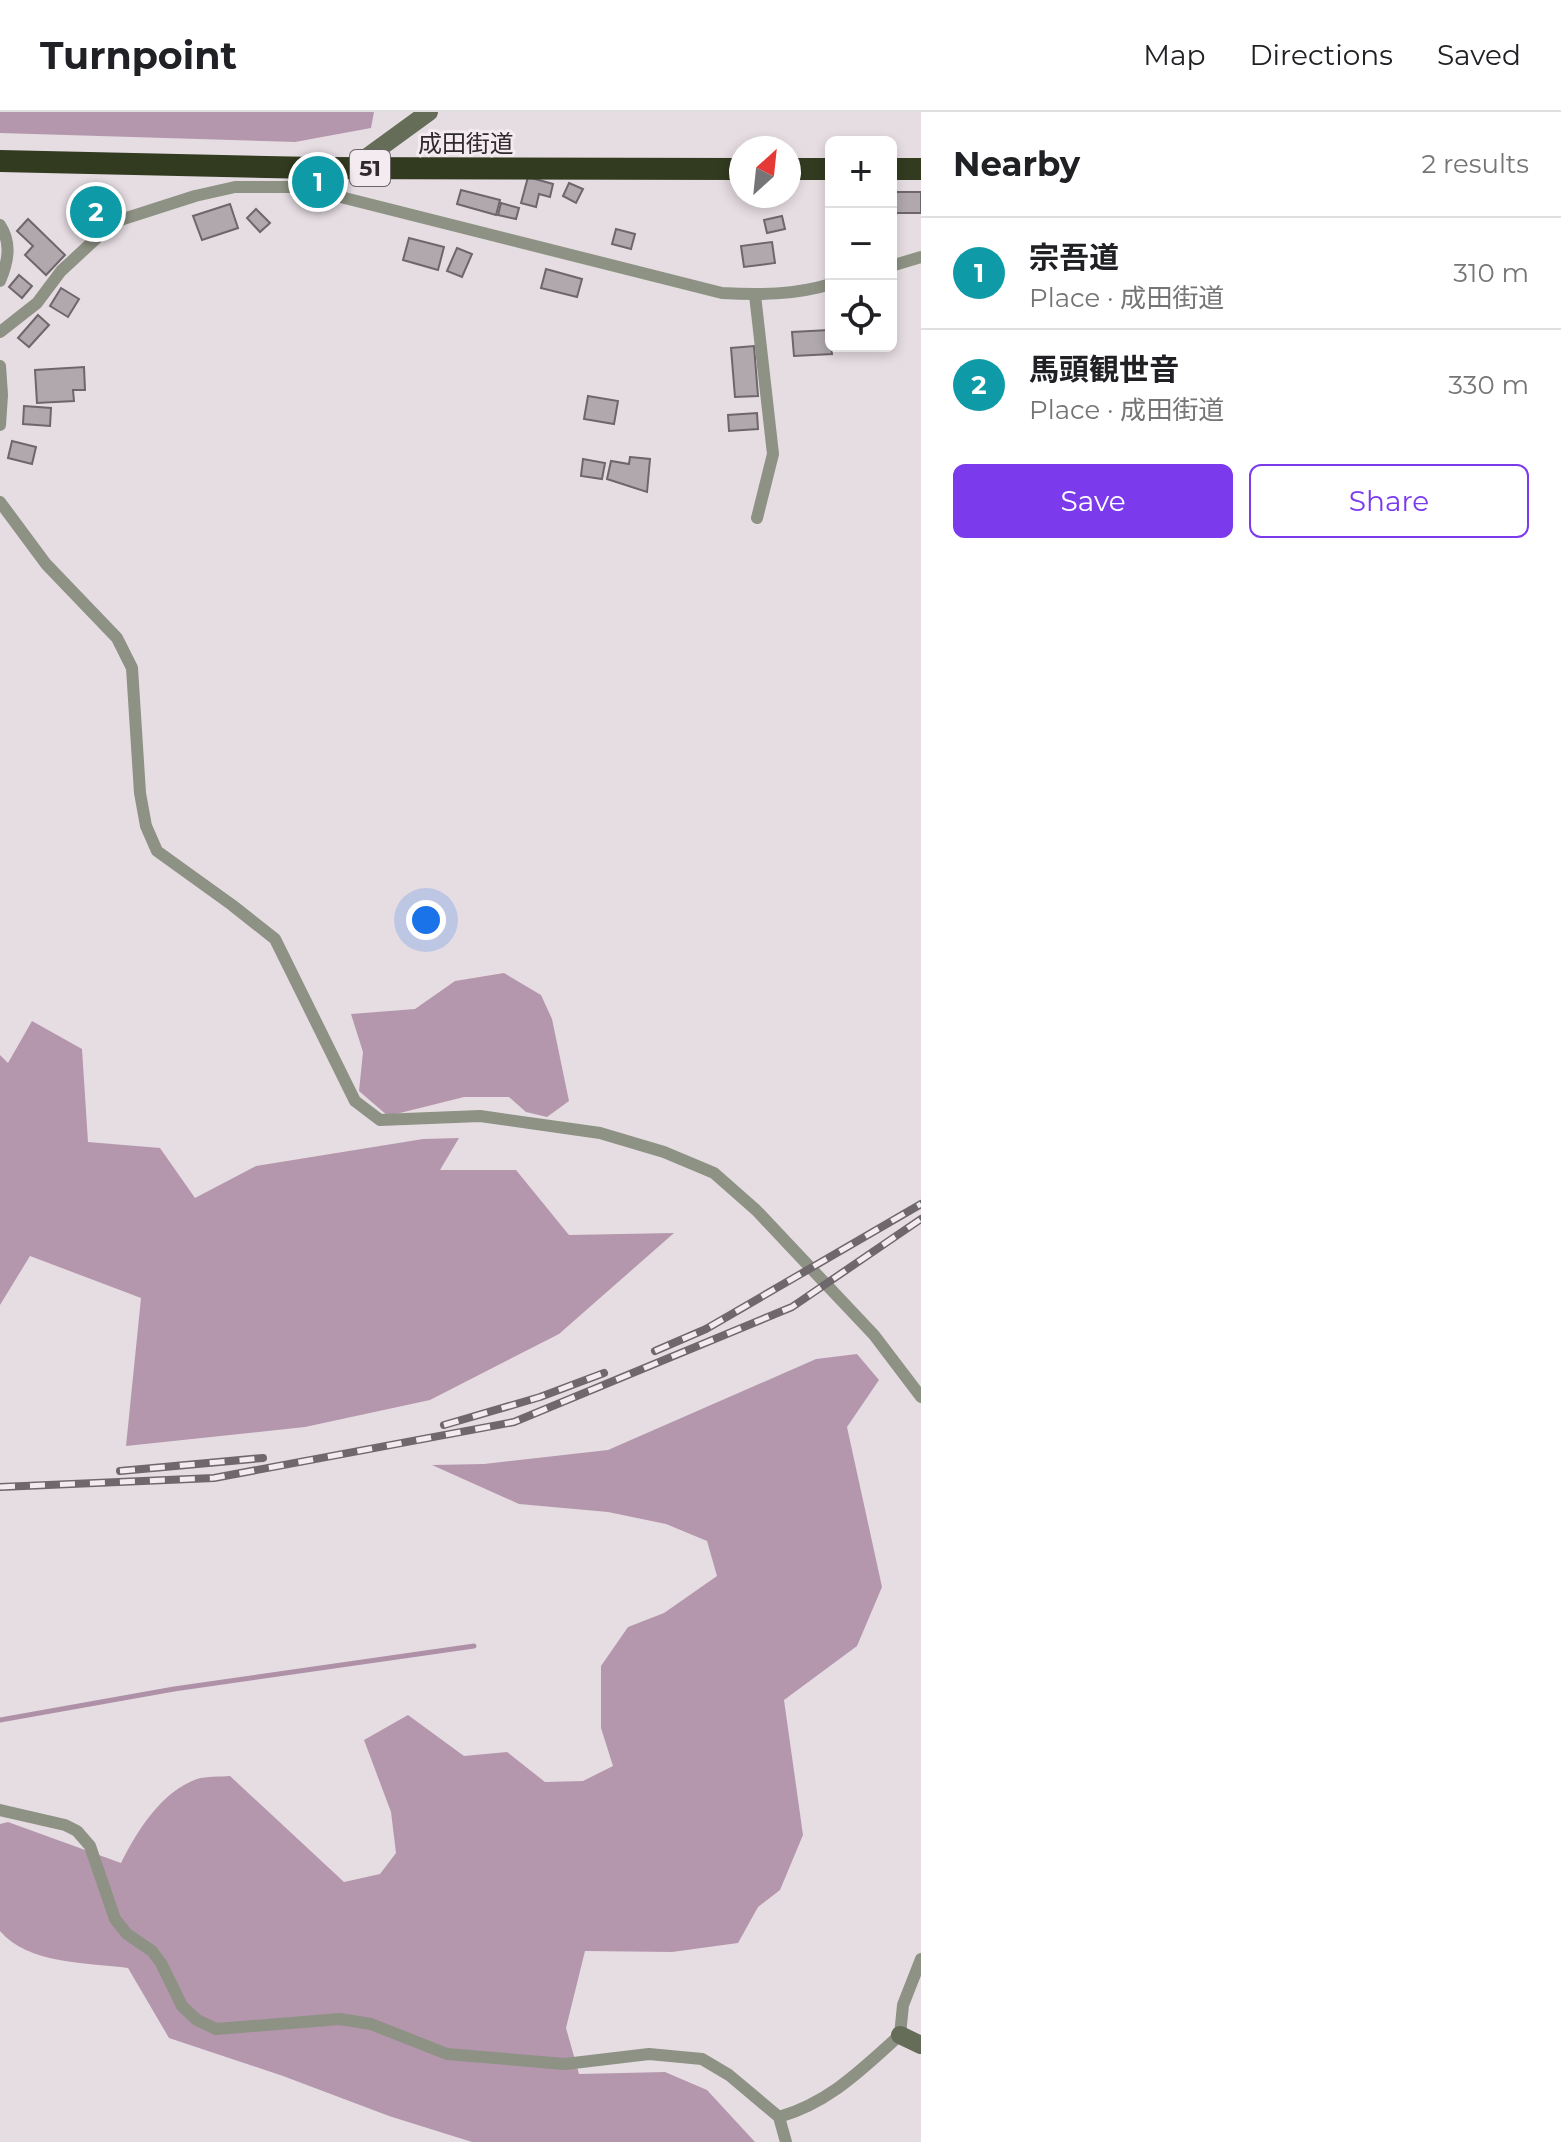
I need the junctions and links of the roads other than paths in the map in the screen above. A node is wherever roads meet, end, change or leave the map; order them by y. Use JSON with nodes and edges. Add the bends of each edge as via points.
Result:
{"nodes":[{"id":1,"x":429,"y":112,"type":"edge"},
{"id":2,"x":0,"y":161,"type":"edge"},
{"id":3,"x":315,"y":168,"type":"junction"},
{"id":4,"x":352,"y":168,"type":"junction"},
{"id":5,"x":729,"y":169,"type":"edge"},
{"id":6,"x":801,"y":169,"type":"edge"},
{"id":7,"x":825,"y":169,"type":"edge"},
{"id":8,"x":897,"y":169,"type":"edge"},
{"id":9,"x":921,"y":169,"type":"edge"},
{"id":10,"x":301,"y":187,"type":"junction"},
{"id":11,"x":0,"y":225,"type":"edge"},
{"id":12,"x":921,"y":257,"type":"edge"},
{"id":13,"x":897,"y":264,"type":"edge"},
{"id":14,"x":0,"y":281,"type":"edge"},
{"id":15,"x":825,"y":286,"type":"edge"},
{"id":16,"x":755,"y":295,"type":"junction"},
{"id":17,"x":0,"y":332,"type":"edge"},
{"id":18,"x":0,"y":366,"type":"edge"},
{"id":19,"x":0,"y":425,"type":"edge"},
{"id":20,"x":0,"y":502,"type":"edge"},
{"id":21,"x":757,"y":518,"type":"dead end"},
{"id":22,"x":921,"y":1397,"type":"edge"},
{"id":23,"x":0,"y":1810,"type":"edge"},
{"id":24,"x":921,"y":1959,"type":"edge"},
{"id":25,"x":900,"y":2035,"type":"junction"},
{"id":26,"x":921,"y":2045,"type":"edge"},
{"id":27,"x":779,"y":2117,"type":"junction"},
{"id":28,"x":786,"y":2142,"type":"edge"}],
"edges":[{"from":1,"to":4,"type":"street"},
{"from":2,"to":3,"type":"highway","name":"成田街道","number":"51"},
{"from":3,"to":4,"type":"highway","name":"成田街道","number":"51"},
{"from":3,"to":10,"type":"street"},
{"from":4,"to":5,"type":"highway","name":"成田街道","number":"51"},
{"from":6,"to":7,"type":"highway"},
{"from":8,"to":9,"type":"highway"},
{"from":10,"to":16,"type":"street","via":[[722,293]]},
{"from":10,"to":17,"type":"street","via":[[235,187],[114,222],[61,271],[37,303]]},
{"from":11,"to":14,"type":"street","via":[[7,236],[7,264]]},
{"from":12,"to":13,"type":"street"},
{"from":15,"to":16,"type":"street"},
{"from":16,"to":21,"type":"street","via":[[773,454]]},
{"from":18,"to":19,"type":"street"},
{"from":20,"to":22,"type":"street","via":[[46,564],[117,638],[132,668],[140,793],[157,851],[275,939],[355,1101],[380,1120],[480,1116],[600,1133],[714,1173],[874,1335]]},
{"from":23,"to":27,"type":"street","via":[[77,1831],[90,1846],[115,1919],[152,1951],[182,2006],[216,2029],[340,2019],[371,2024],[447,2054],[565,2064],[649,2054],[702,2059]]},
{"from":24,"to":25,"type":"street","via":[[903,2005]]},
{"from":25,"to":26,"type":"street"},
{"from":25,"to":27,"type":"street","via":[[841,2088]]},
{"from":27,"to":28,"type":"street"}]}
